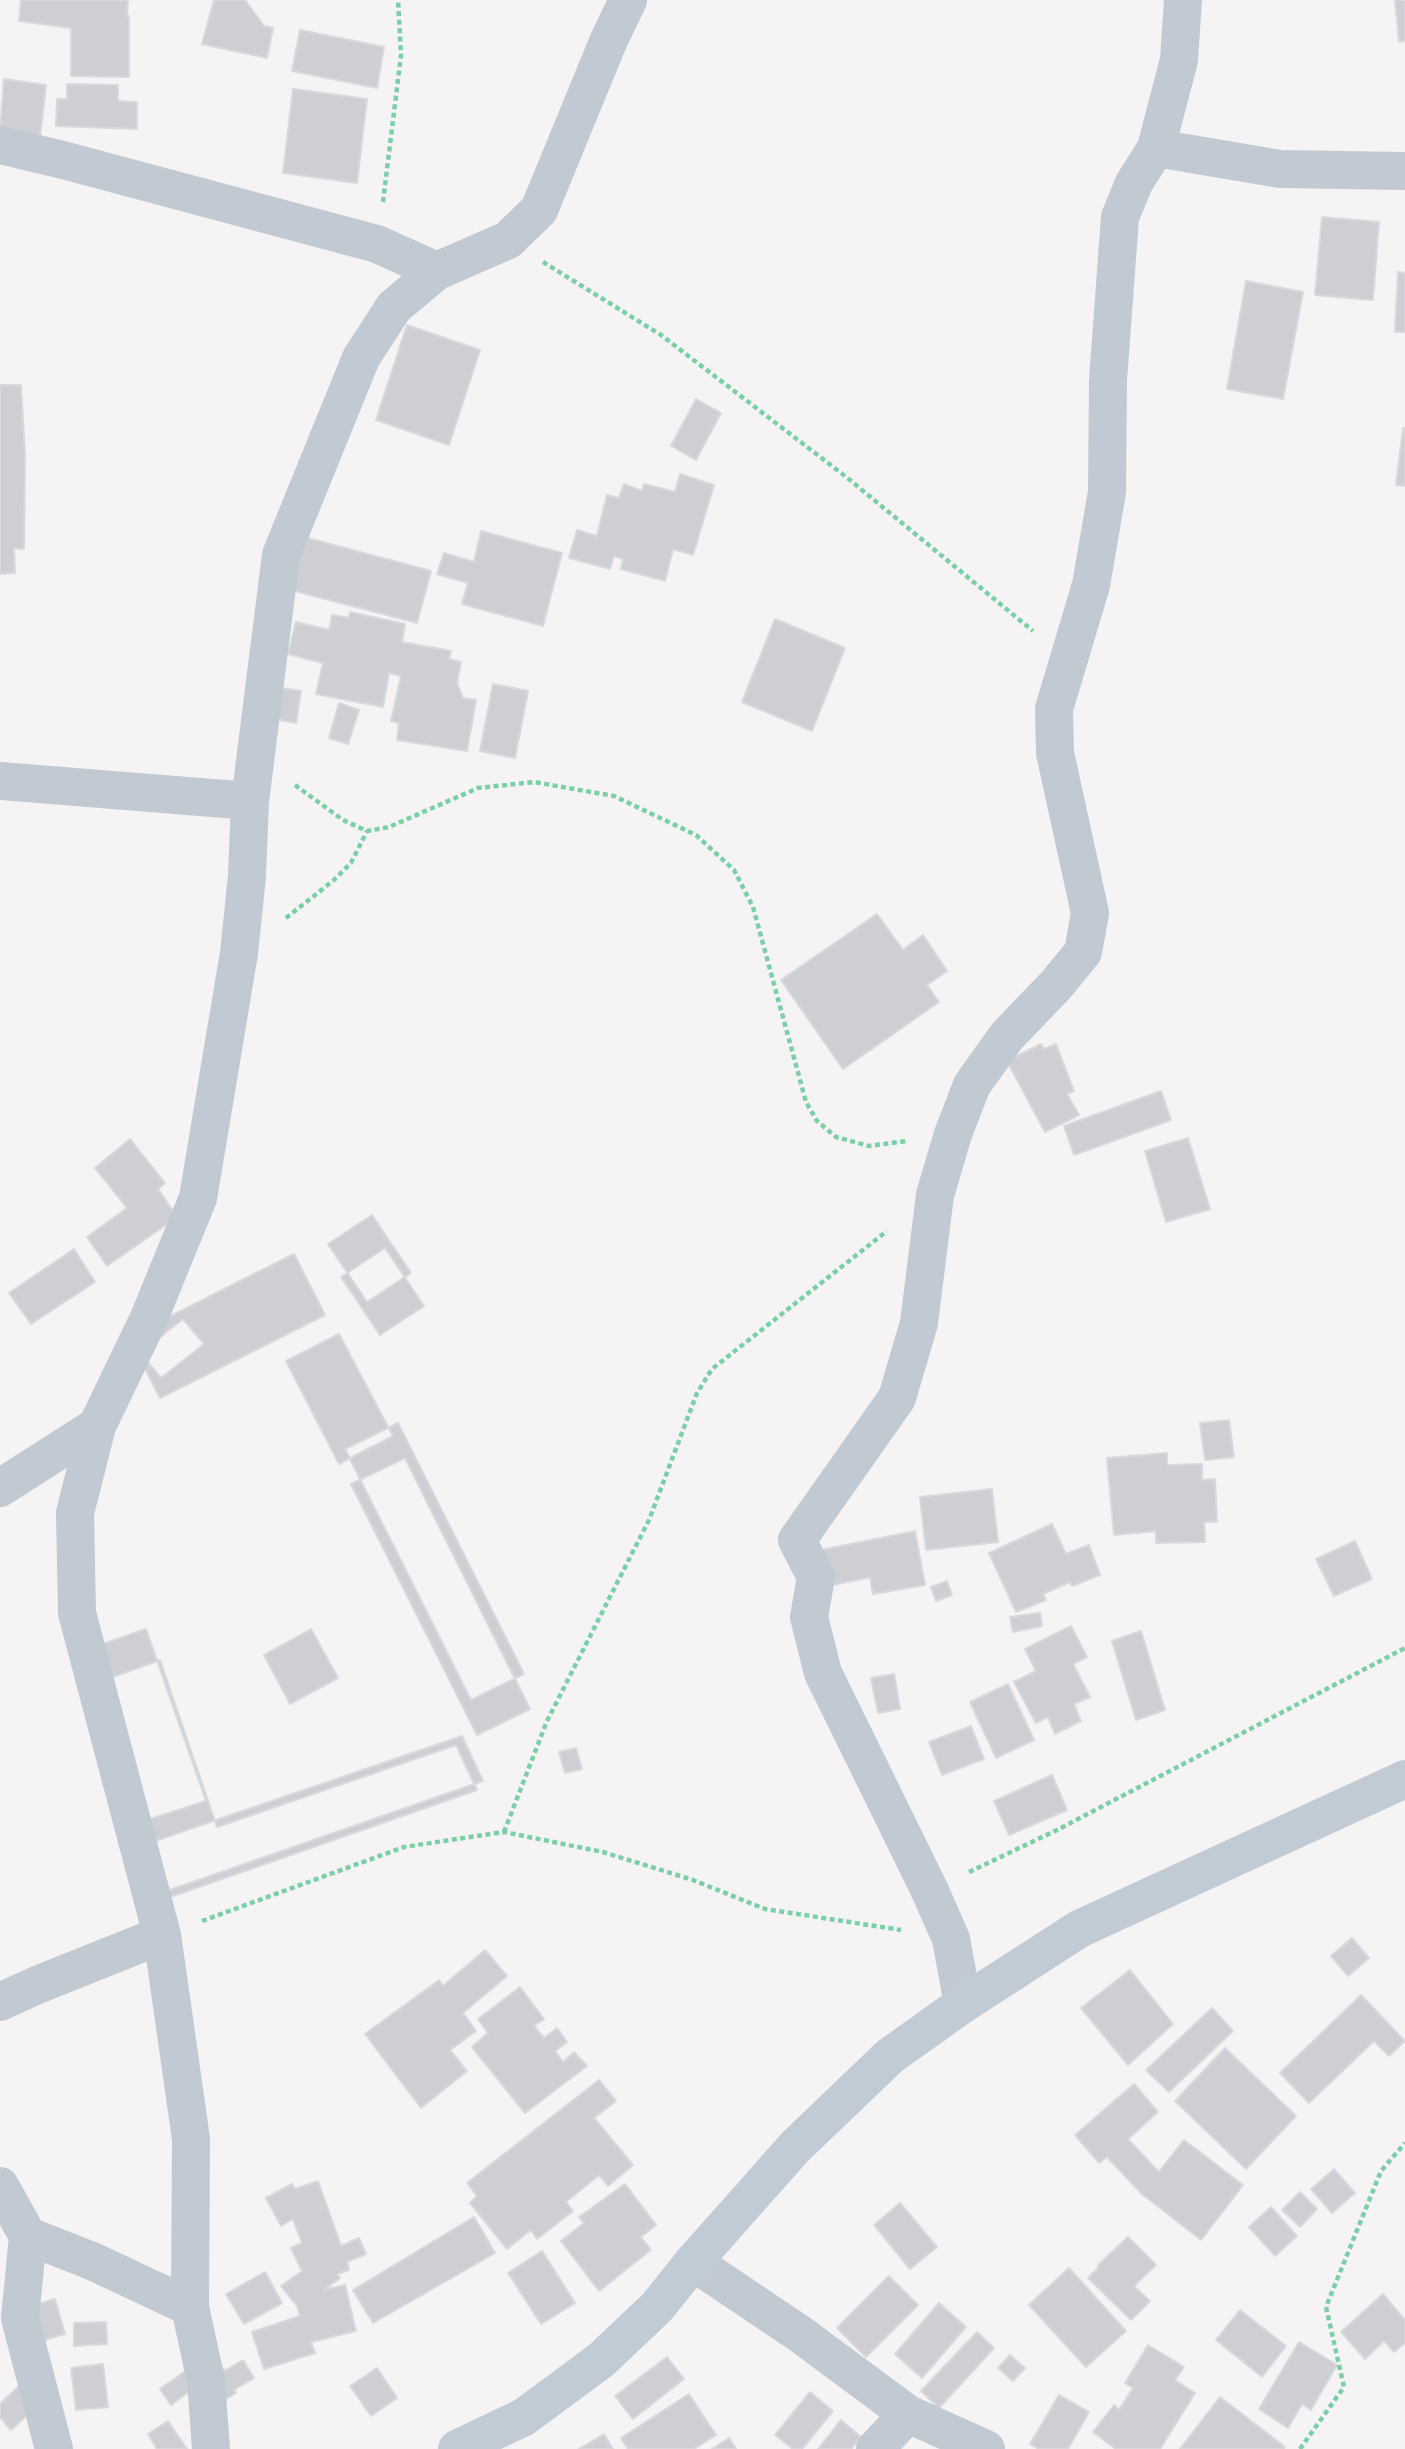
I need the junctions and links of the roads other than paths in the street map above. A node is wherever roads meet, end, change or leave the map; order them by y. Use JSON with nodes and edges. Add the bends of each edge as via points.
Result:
{"nodes":[{"id":1,"x":628,"y":0,"type":"edge"},
{"id":2,"x":1183,"y":0,"type":"edge"},
{"id":3,"x":0,"y":145,"type":"edge"},
{"id":4,"x":1156,"y":148,"type":"junction"},
{"id":5,"x":1405,"y":171,"type":"edge"},
{"id":6,"x":437,"y":271,"type":"junction"},
{"id":7,"x":0,"y":781,"type":"edge"},
{"id":8,"x":250,"y":801,"type":"junction"},
{"id":9,"x":97,"y":1426,"type":"junction"},
{"id":10,"x":0,"y":1488,"type":"edge"},
{"id":11,"x":1405,"y":1779,"type":"edge"},
{"id":12,"x":162,"y":1936,"type":"junction"},
{"id":13,"x":0,"y":2002,"type":"edge"},
{"id":14,"x":963,"y":2004,"type":"junction"},
{"id":15,"x":0,"y":2186,"type":"edge"},
{"id":16,"x":28,"y":2236,"type":"junction"},
{"id":17,"x":693,"y":2262,"type":"junction"},
{"id":18,"x":190,"y":2307,"type":"junction"},
{"id":19,"x":908,"y":2414,"type":"junction"},
{"id":20,"x":54,"y":2449,"type":"edge"},
{"id":21,"x":211,"y":2449,"type":"edge"},
{"id":22,"x":457,"y":2449,"type":"edge"},
{"id":23,"x":875,"y":2449,"type":"edge"},
{"id":24,"x":986,"y":2449,"type":"edge"}],
"edges":[{"from":1,"to":6,"type":"street","via":[[539,211],[508,240]]},
{"from":2,"to":4,"type":"street","via":[[1179,60]]},
{"from":3,"to":6,"type":"street","via":[[377,244]]},
{"from":4,"to":5,"type":"street","via":[[1280,169]]},
{"from":4,"to":14,"type":"street","via":[[1120,217],[1108,380],[1107,492],[1091,585],[1054,709],[1055,753],[1090,913],[1083,952],[1007,1036],[972,1085],[935,1195],[919,1323],[897,1398],[797,1540],[816,1577],[809,1618],[823,1673],[951,1940]]},
{"from":6,"to":8,"type":"street","via":[[394,307],[361,358],[281,555]]},
{"from":7,"to":8,"type":"street"},
{"from":8,"to":9,"type":"street","via":[[239,953],[198,1199],[149,1318]]},
{"from":9,"to":10,"type":"street"},
{"from":9,"to":12,"type":"street","via":[[75,1513],[77,1613]]},
{"from":11,"to":14,"type":"street","via":[[1079,1929]]},
{"from":12,"to":13,"type":"street"},
{"from":12,"to":18,"type":"street","via":[[191,2139]]},
{"from":14,"to":17,"type":"street","via":[[890,2056],[794,2147]]},
{"from":15,"to":16,"type":"street"},
{"from":16,"to":18,"type":"street","via":[[92,2260]]},
{"from":16,"to":20,"type":"street","via":[[20,2318]]},
{"from":17,"to":19,"type":"street"},
{"from":17,"to":22,"type":"street","via":[[657,2307],[601,2360],[524,2417]]},
{"from":18,"to":21,"type":"street","via":[[206,2381]]},
{"from":19,"to":23,"type":"street"},
{"from":19,"to":24,"type":"street"}]}
